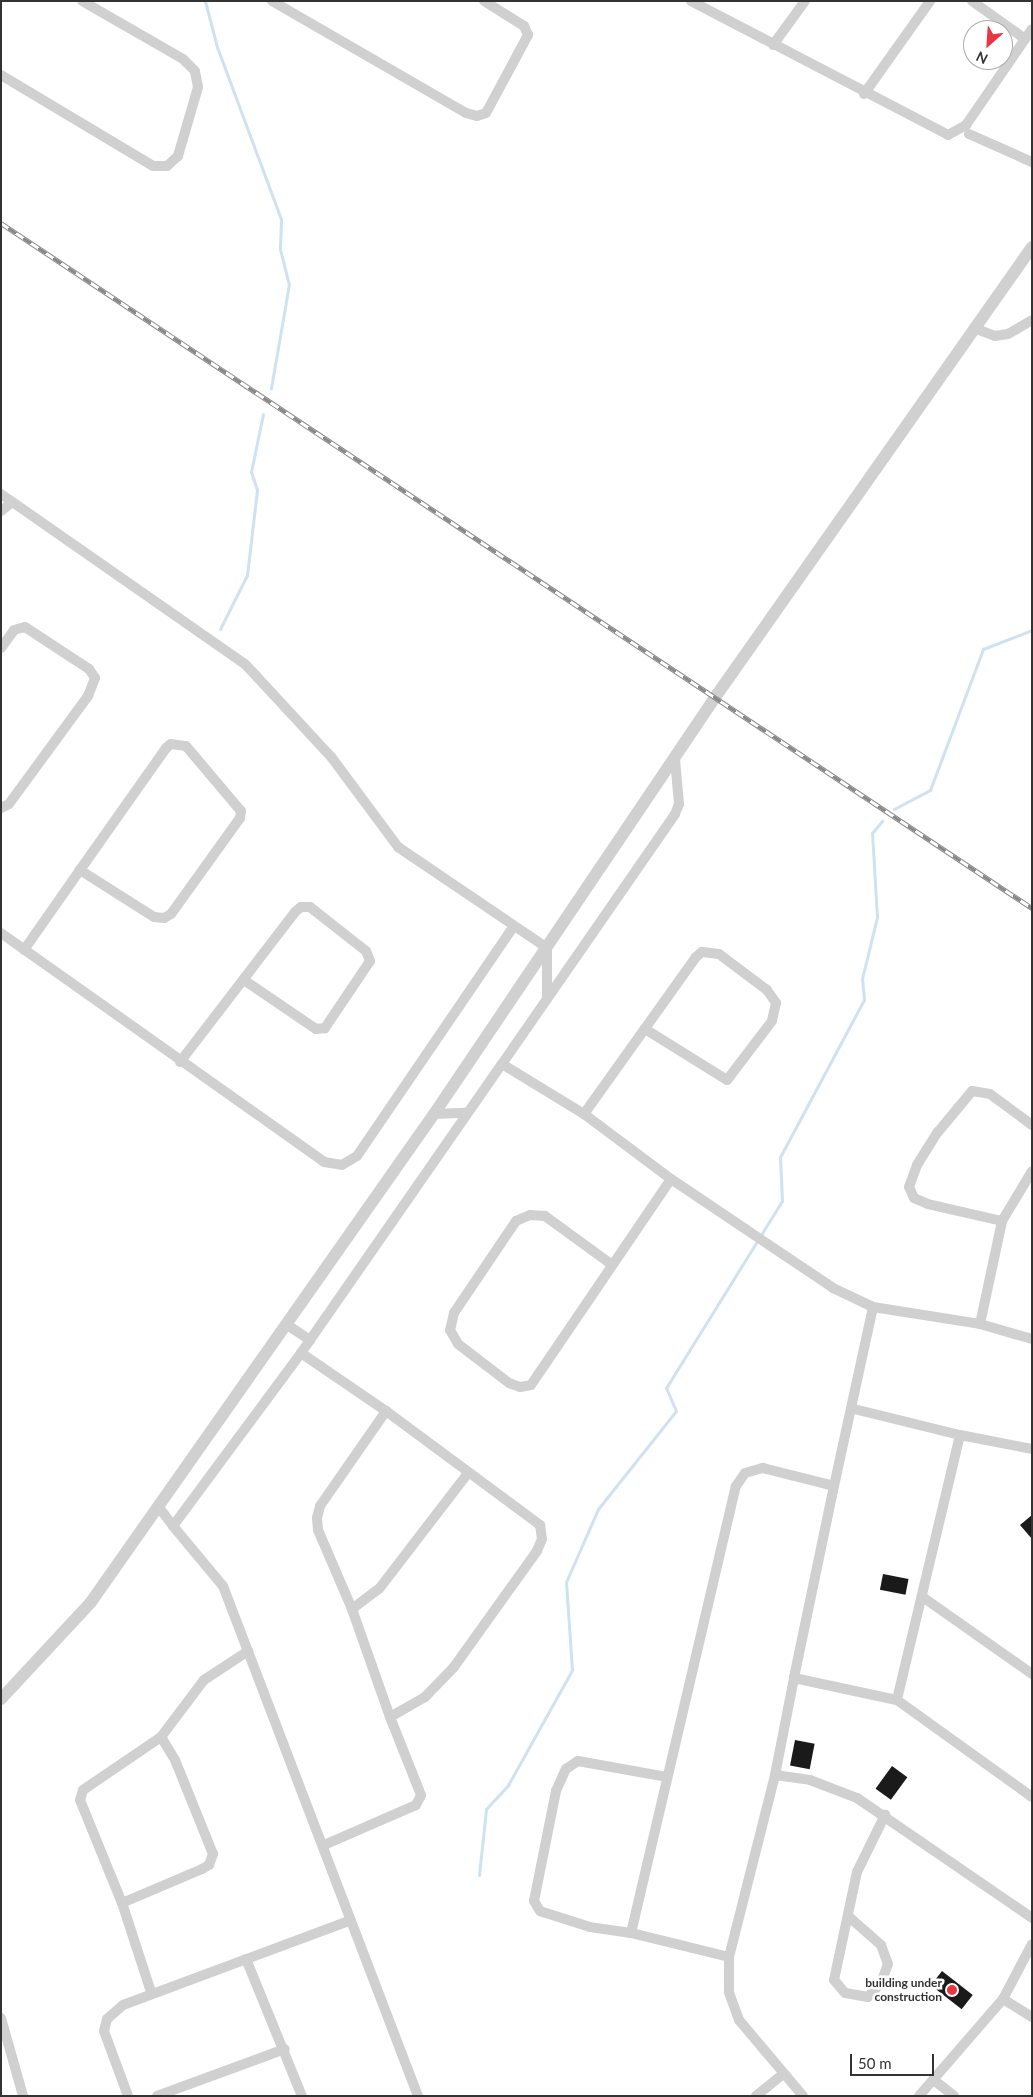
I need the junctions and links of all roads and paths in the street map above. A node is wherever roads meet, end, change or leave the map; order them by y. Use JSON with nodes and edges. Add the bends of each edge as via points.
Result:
{"nodes":[{"id":1,"x":82,"y":1,"type":"edge"},
{"id":2,"x":272,"y":1,"type":"edge"},
{"id":3,"x":484,"y":1,"type":"edge"},
{"id":4,"x":691,"y":1,"type":"edge"},
{"id":5,"x":804,"y":1,"type":"edge"},
{"id":6,"x":930,"y":1,"type":"edge"},
{"id":7,"x":972,"y":1,"type":"edge"},
{"id":8,"x":1032,"y":29,"type":"edge"},
{"id":9,"x":1025,"y":39,"type":"junction"},
{"id":10,"x":774,"y":45,"type":"junction"},
{"id":11,"x":1,"y":75,"type":"edge"},
{"id":12,"x":864,"y":94,"type":"junction"},
{"id":13,"x":969,"y":134,"type":"dead end"},
{"id":14,"x":1032,"y":162,"type":"edge"},
{"id":15,"x":1032,"y":247,"type":"edge"},
{"id":16,"x":1032,"y":320,"type":"edge"},
{"id":17,"x":974,"y":328,"type":"junction"},
{"id":18,"x":1,"y":494,"type":"edge"},
{"id":19,"x":11,"y":503,"type":"junction"},
{"id":20,"x":1,"y":511,"type":"edge"},
{"id":21,"x":1,"y":648,"type":"edge"},
{"id":22,"x":675,"y":759,"type":"junction"},
{"id":23,"x":1,"y":808,"type":"edge"},
{"id":24,"x":80,"y":870,"type":"junction"},
{"id":25,"x":512,"y":927,"type":"junction"},
{"id":26,"x":1,"y":934,"type":"edge"},
{"id":27,"x":547,"y":948,"type":"junction"},
{"id":28,"x":24,"y":950,"type":"junction"},
{"id":29,"x":244,"y":980,"type":"junction"},
{"id":30,"x":547,"y":996,"type":"junction"},
{"id":31,"x":645,"y":1029,"type":"junction"},
{"id":32,"x":180,"y":1062,"type":"junction"},
{"id":33,"x":502,"y":1064,"type":"junction"},
{"id":34,"x":467,"y":1113,"type":"junction"},
{"id":35,"x":434,"y":1114,"type":"junction"},
{"id":36,"x":584,"y":1114,"type":"junction"},
{"id":37,"x":1032,"y":1125,"type":"edge"},
{"id":38,"x":1032,"y":1172,"type":"edge"},
{"id":39,"x":671,"y":1179,"type":"junction"},
{"id":40,"x":1002,"y":1221,"type":"junction"},
{"id":41,"x":611,"y":1264,"type":"junction"},
{"id":42,"x":873,"y":1307,"type":"junction"},
{"id":43,"x":286,"y":1324,"type":"junction"},
{"id":44,"x":980,"y":1324,"type":"junction"},
{"id":45,"x":1032,"y":1338,"type":"edge"},
{"id":46,"x":310,"y":1340,"type":"junction"},
{"id":47,"x":301,"y":1353,"type":"junction"},
{"id":48,"x":854,"y":1409,"type":"junction"},
{"id":49,"x":386,"y":1410,"type":"junction"},
{"id":50,"x":960,"y":1435,"type":"junction"},
{"id":51,"x":1032,"y":1450,"type":"edge"},
{"id":52,"x":468,"y":1473,"type":"junction"},
{"id":53,"x":834,"y":1486,"type":"junction"},
{"id":54,"x":158,"y":1506,"type":"junction"},
{"id":55,"x":173,"y":1526,"type":"junction"},
{"id":56,"x":924,"y":1598,"type":"junction"},
{"id":57,"x":352,"y":1609,"type":"junction"},
{"id":58,"x":248,"y":1651,"type":"junction"},
{"id":59,"x":1032,"y":1674,"type":"edge"},
{"id":60,"x":794,"y":1678,"type":"junction"},
{"id":61,"x":1,"y":1699,"type":"edge"},
{"id":62,"x":897,"y":1700,"type":"junction"},
{"id":63,"x":390,"y":1717,"type":"junction"},
{"id":64,"x":161,"y":1737,"type":"junction"},
{"id":65,"x":774,"y":1776,"type":"junction"},
{"id":66,"x":667,"y":1777,"type":"junction"},
{"id":67,"x":1032,"y":1797,"type":"edge"},
{"id":68,"x":885,"y":1814,"type":"junction"},
{"id":69,"x":324,"y":1845,"type":"junction"},
{"id":70,"x":122,"y":1903,"type":"junction"},
{"id":71,"x":848,"y":1916,"type":"junction"},
{"id":72,"x":1032,"y":1918,"type":"edge"},
{"id":73,"x":351,"y":1920,"type":"junction"},
{"id":74,"x":630,"y":1934,"type":"junction"},
{"id":75,"x":1032,"y":1944,"type":"edge"},
{"id":76,"x":729,"y":1957,"type":"junction"},
{"id":77,"x":246,"y":1959,"type":"junction"},
{"id":78,"x":152,"y":1992,"type":"junction"},
{"id":79,"x":1003,"y":1999,"type":"junction"},
{"id":80,"x":1,"y":2018,"type":"edge"},
{"id":81,"x":1032,"y":2018,"type":"edge"},
{"id":82,"x":285,"y":2049,"type":"junction"},
{"id":83,"x":783,"y":2074,"type":"junction"},
{"id":84,"x":935,"y":2081,"type":"junction"},
{"id":85,"x":23,"y":2096,"type":"edge"},
{"id":86,"x":128,"y":2096,"type":"edge"},
{"id":87,"x":157,"y":2096,"type":"edge"},
{"id":88,"x":302,"y":2096,"type":"edge"},
{"id":89,"x":418,"y":2096,"type":"edge"},
{"id":90,"x":756,"y":2096,"type":"edge"},
{"id":91,"x":803,"y":2096,"type":"edge"},
{"id":92,"x":919,"y":2096,"type":"edge"},
{"id":93,"x":954,"y":2096,"type":"edge"}],
"edges":[{"from":1,"to":11,"type":"street","via":[[183,60],[195,71],[198,87],[178,156],[167,166],[153,166]]},
{"from":2,"to":3,"type":"street","via":[[466,113],[477,116],[486,113],[509,77],[528,36],[524,26]]},
{"from":4,"to":10,"type":"street"},
{"from":5,"to":10,"type":"street"},
{"from":6,"to":12,"type":"street"},
{"from":7,"to":9,"type":"street"},
{"from":8,"to":9,"type":"street"},
{"from":9,"to":12,"type":"street","via":[[956,134],[941,133]]},
{"from":10,"to":12,"type":"street"},
{"from":13,"to":14,"type":"street"},
{"from":15,"to":17,"type":"street"},
{"from":16,"to":17,"type":"street","via":[[1008,334],[995,336]]},
{"from":17,"to":22,"type":"street"},
{"from":18,"to":19,"type":"street"},
{"from":19,"to":20,"type":"street"},
{"from":19,"to":25,"type":"street","via":[[205,633],[245,664],[332,758],[398,847]]},
{"from":21,"to":23,"type":"street","via":[[14,630],[26,627],[89,669],[95,678],[77,711],[9,804]]},
{"from":22,"to":27,"type":"street"},
{"from":22,"to":30,"type":"street","via":[[679,804],[675,814]]},
{"from":24,"to":24,"type":"street","via":[[171,744],[186,746],[242,811],[171,914],[164,918],[154,917]]},
{"from":24,"to":28,"type":"street"},
{"from":25,"to":27,"type":"street"},
{"from":25,"to":32,"type":"street","via":[[357,1156],[342,1165],[324,1162]]},
{"from":26,"to":28,"type":"street"},
{"from":27,"to":30,"type":"street"},
{"from":27,"to":35,"type":"street"},
{"from":28,"to":32,"type":"street"},
{"from":29,"to":29,"type":"street","via":[[301,907],[310,907],[366,951],[370,961],[325,1028],[316,1029]]},
{"from":29,"to":32,"type":"street"},
{"from":30,"to":33,"type":"street"},
{"from":31,"to":31,"type":"street","via":[[696,957],[708,951],[719,954],[767,990],[776,1003],[772,1021],[727,1080]]},
{"from":31,"to":36,"type":"street"},
{"from":33,"to":34,"type":"street"},
{"from":33,"to":36,"type":"street"},
{"from":34,"to":35,"type":"street"},
{"from":34,"to":46,"type":"street"},
{"from":35,"to":43,"type":"street"},
{"from":36,"to":39,"type":"street"},
{"from":37,"to":40,"type":"street","via":[[990,1094],[972,1091],[938,1132],[917,1166],[909,1187],[914,1198],[928,1204]]},
{"from":38,"to":40,"type":"street"},
{"from":39,"to":41,"type":"street"},
{"from":39,"to":42,"type":"street","via":[[832,1288]]},
{"from":40,"to":44,"type":"street"},
{"from":41,"to":41,"type":"street","via":[[531,1385],[520,1387],[509,1383],[458,1344],[450,1330],[454,1313],[516,1221],[523,1218],[545,1216]]},
{"from":42,"to":44,"type":"street"},
{"from":42,"to":48,"type":"street"},
{"from":43,"to":46,"type":"street"},
{"from":43,"to":54,"type":"street"},
{"from":44,"to":45,"type":"street"},
{"from":46,"to":47,"type":"street"},
{"from":47,"to":49,"type":"street"},
{"from":47,"to":55,"type":"street"},
{"from":48,"to":50,"type":"street"},
{"from":48,"to":53,"type":"street"},
{"from":49,"to":52,"type":"street"},
{"from":49,"to":57,"type":"street","via":[[320,1506],[317,1518],[318,1530]]},
{"from":50,"to":51,"type":"street"},
{"from":50,"to":56,"type":"street"},
{"from":52,"to":57,"type":"street","via":[[379,1589]]},
{"from":52,"to":63,"type":"street","via":[[540,1525],[542,1539],[454,1667],[425,1697]]},
{"from":53,"to":60,"type":"street"},
{"from":53,"to":66,"type":"street","via":[[763,1468],[745,1473],[736,1486]]},
{"from":54,"to":55,"type":"street"},
{"from":54,"to":61,"type":"street","via":[[91,1602]]},
{"from":55,"to":58,"type":"street","via":[[223,1586]]},
{"from":56,"to":59,"type":"street"},
{"from":56,"to":62,"type":"street"},
{"from":57,"to":63,"type":"street"},
{"from":58,"to":64,"type":"street","via":[[204,1680]]},
{"from":58,"to":69,"type":"street"},
{"from":60,"to":62,"type":"street"},
{"from":60,"to":65,"type":"street"},
{"from":62,"to":67,"type":"street"},
{"from":63,"to":69,"type":"street","via":[[420,1795],[416,1805]]},
{"from":64,"to":70,"type":"street","via":[[83,1790],[80,1800]]},
{"from":64,"to":70,"type":"street","via":[[176,1760],[213,1854],[209,1865],[202,1869]]},
{"from":65,"to":68,"type":"street","via":[[810,1780],[857,1798]]},
{"from":65,"to":76,"type":"street"},
{"from":66,"to":74,"type":"street"},
{"from":66,"to":74,"type":"street","via":[[578,1761],[566,1769],[556,1791],[534,1901],[540,1911],[590,1927]]},
{"from":68,"to":71,"type":"street","via":[[857,1872]]},
{"from":68,"to":72,"type":"street"},
{"from":69,"to":73,"type":"street"},
{"from":70,"to":78,"type":"street"},
{"from":71,"to":71,"type":"street","via":[[834,1980],[845,1993],[868,1997],[881,1983],[888,1964],[881,1945]]},
{"from":73,"to":77,"type":"street"},
{"from":73,"to":89,"type":"street"},
{"from":74,"to":76,"type":"street"},
{"from":75,"to":79,"type":"street"},
{"from":76,"to":83,"type":"street","via":[[729,1992],[740,2020]]},
{"from":77,"to":78,"type":"street"},
{"from":77,"to":82,"type":"street"},
{"from":78,"to":86,"type":"street","via":[[123,2005],[107,2019],[104,2031]]},
{"from":79,"to":81,"type":"street"},
{"from":79,"to":84,"type":"street"},
{"from":80,"to":85,"type":"street"},
{"from":82,"to":87,"type":"street"},
{"from":82,"to":88,"type":"street"},
{"from":83,"to":90,"type":"street"},
{"from":83,"to":91,"type":"street"},
{"from":84,"to":92,"type":"street"},
{"from":84,"to":93,"type":"street"}]}
